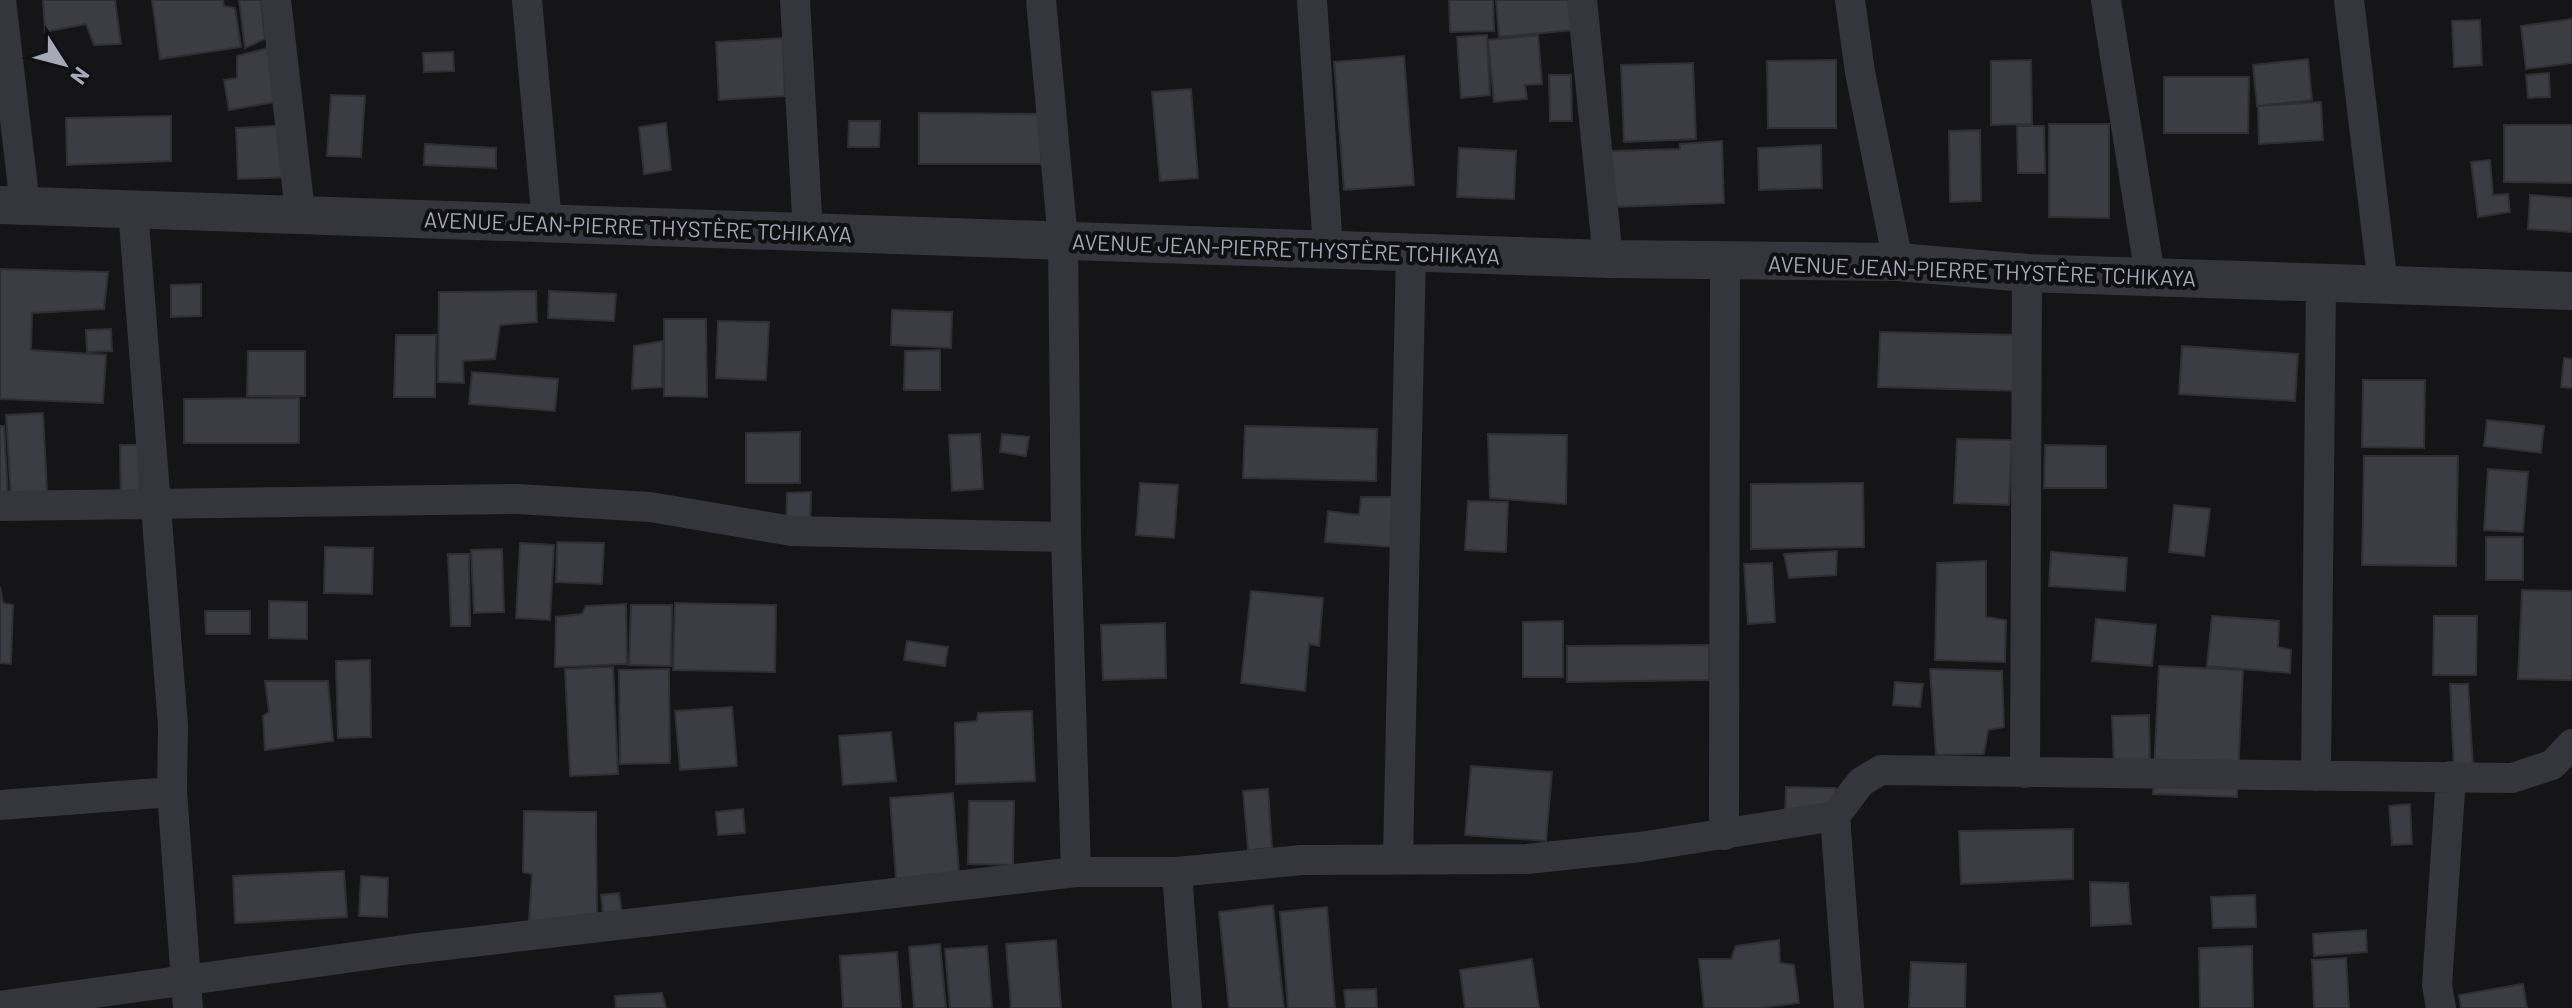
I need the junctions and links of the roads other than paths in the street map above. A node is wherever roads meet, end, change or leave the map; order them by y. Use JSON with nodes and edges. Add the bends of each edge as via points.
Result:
{"nodes":[{"id":1,"x":1,"y":0,"type":"edge"},
{"id":2,"x":276,"y":0,"type":"edge"},
{"id":3,"x":527,"y":0,"type":"edge"},
{"id":4,"x":795,"y":0,"type":"edge"},
{"id":5,"x":1041,"y":0,"type":"edge"},
{"id":6,"x":1312,"y":0,"type":"edge"},
{"id":7,"x":1582,"y":0,"type":"edge"},
{"id":8,"x":1850,"y":0,"type":"edge"},
{"id":9,"x":2106,"y":0,"type":"edge"},
{"id":10,"x":2349,"y":0,"type":"edge"},
{"id":11,"x":12,"y":205,"type":"edge"},
{"id":12,"x":133,"y":209,"type":"junction"},
{"id":13,"x":300,"y":212,"type":"junction"},
{"id":14,"x":547,"y":223,"type":"junction"},
{"id":15,"x":808,"y":233,"type":"junction"},
{"id":16,"x":1063,"y":240,"type":"junction"},
{"id":17,"x":1328,"y":249,"type":"junction"},
{"id":18,"x":1411,"y":252,"type":"junction"},
{"id":19,"x":1608,"y":259,"type":"junction"},
{"id":20,"x":1725,"y":261,"type":"junction"},
{"id":21,"x":1898,"y":262,"type":"junction"},
{"id":22,"x":2027,"y":273,"type":"junction"},
{"id":23,"x":2150,"y":276,"type":"junction"},
{"id":24,"x":2321,"y":282,"type":"junction"},
{"id":25,"x":2383,"y":285,"type":"junction"},
{"id":26,"x":2572,"y":291,"type":"edge"},
{"id":27,"x":156,"y":505,"type":"junction"},
{"id":28,"x":0,"y":506,"type":"edge"},
{"id":29,"x":1066,"y":537,"type":"junction"},
{"id":30,"x":2572,"y":744,"type":"edge"},
{"id":31,"x":2025,"y":773,"type":"junction"},
{"id":32,"x":2316,"y":776,"type":"junction"},
{"id":33,"x":2451,"y":776,"type":"junction"},
{"id":34,"x":172,"y":792,"type":"junction"},
{"id":35,"x":0,"y":805,"type":"edge"},
{"id":36,"x":1835,"y":816,"type":"junction"},
{"id":37,"x":1724,"y":835,"type":"junction"},
{"id":38,"x":1398,"y":859,"type":"junction"},
{"id":39,"x":1076,"y":872,"type":"junction"},
{"id":40,"x":1177,"y":872,"type":"junction"},
{"id":41,"x":186,"y":994,"type":"edge"},
{"id":42,"x":0,"y":1006,"type":"edge"},
{"id":43,"x":1187,"y":1008,"type":"edge"},
{"id":44,"x":1849,"y":1008,"type":"edge"},
{"id":45,"x":2441,"y":1008,"type":"edge"}],
"edges":[{"from":1,"to":11,"type":"street"},
{"from":2,"to":13,"type":"street"},
{"from":3,"to":14,"type":"street"},
{"from":4,"to":15,"type":"street"},
{"from":5,"to":16,"type":"street"},
{"from":6,"to":17,"type":"street"},
{"from":7,"to":19,"type":"street"},
{"from":8,"to":21,"type":"street"},
{"from":9,"to":23,"type":"street"},
{"from":10,"to":25,"type":"street"},
{"from":11,"to":12,"type":"street","name":"AVENUE JEAN-PIERRE THYSTÈRE TCHIKAYA"},
{"from":12,"to":13,"type":"street","name":"AVENUE JEAN-PIERRE THYSTÈRE TCHIKAYA"},
{"from":12,"to":27,"type":"street"},
{"from":13,"to":14,"type":"street","name":"AVENUE JEAN-PIERRE THYSTÈRE TCHIKAYA"},
{"from":14,"to":15,"type":"street","name":"AVENUE JEAN-PIERRE THYSTÈRE TCHIKAYA"},
{"from":15,"to":16,"type":"street","name":"AVENUE JEAN-PIERRE THYSTÈRE TCHIKAYA"},
{"from":16,"to":17,"type":"street","name":"AVENUE JEAN-PIERRE THYSTÈRE TCHIKAYA"},
{"from":16,"to":29,"type":"street"},
{"from":17,"to":18,"type":"street","name":"AVENUE JEAN-PIERRE THYSTÈRE TCHIKAYA"},
{"from":18,"to":19,"type":"street","name":"AVENUE JEAN-PIERRE THYSTÈRE TCHIKAYA"},
{"from":18,"to":38,"type":"street"},
{"from":19,"to":20,"type":"street","name":"AVENUE JEAN-PIERRE THYSTÈRE TCHIKAYA"},
{"from":20,"to":21,"type":"street","name":"AVENUE JEAN-PIERRE THYSTÈRE TCHIKAYA"},
{"from":20,"to":37,"type":"street"},
{"from":21,"to":22,"type":"street","name":"AVENUE JEAN-PIERRE THYSTÈRE TCHIKAYA"},
{"from":22,"to":23,"type":"street","name":"AVENUE JEAN-PIERRE THYSTÈRE TCHIKAYA"},
{"from":22,"to":31,"type":"street"},
{"from":23,"to":24,"type":"street","name":"AVENUE JEAN-PIERRE THYSTÈRE TCHIKAYA"},
{"from":24,"to":25,"type":"street","name":"AVENUE JEAN-PIERRE THYSTÈRE TCHIKAYA"},
{"from":24,"to":32,"type":"street"},
{"from":25,"to":26,"type":"street","name":"AVENUE JEAN-PIERRE THYSTÈRE TCHIKAYA"},
{"from":27,"to":28,"type":"street"},
{"from":27,"to":29,"type":"street","via":[[517,499],[650,507],[792,531]]},
{"from":27,"to":34,"type":"street","via":[[173,726]]},
{"from":29,"to":39,"type":"street"},
{"from":30,"to":33,"type":"street","via":[[2552,765],[2512,778]]},
{"from":31,"to":32,"type":"street"},
{"from":31,"to":36,"type":"street","via":[[1881,770],[1861,782]]},
{"from":32,"to":33,"type":"street"},
{"from":33,"to":45,"type":"street","via":[[2437,985]]},
{"from":34,"to":35,"type":"street"},
{"from":34,"to":41,"type":"street"},
{"from":36,"to":37,"type":"street"},
{"from":36,"to":44,"type":"street"},
{"from":37,"to":38,"type":"street","via":[[1527,859]]},
{"from":38,"to":40,"type":"street","via":[[1302,860]]},
{"from":39,"to":40,"type":"street"},
{"from":39,"to":41,"type":"street","via":[[411,949]]},
{"from":40,"to":43,"type":"street"},
{"from":41,"to":42,"type":"street"}]}
